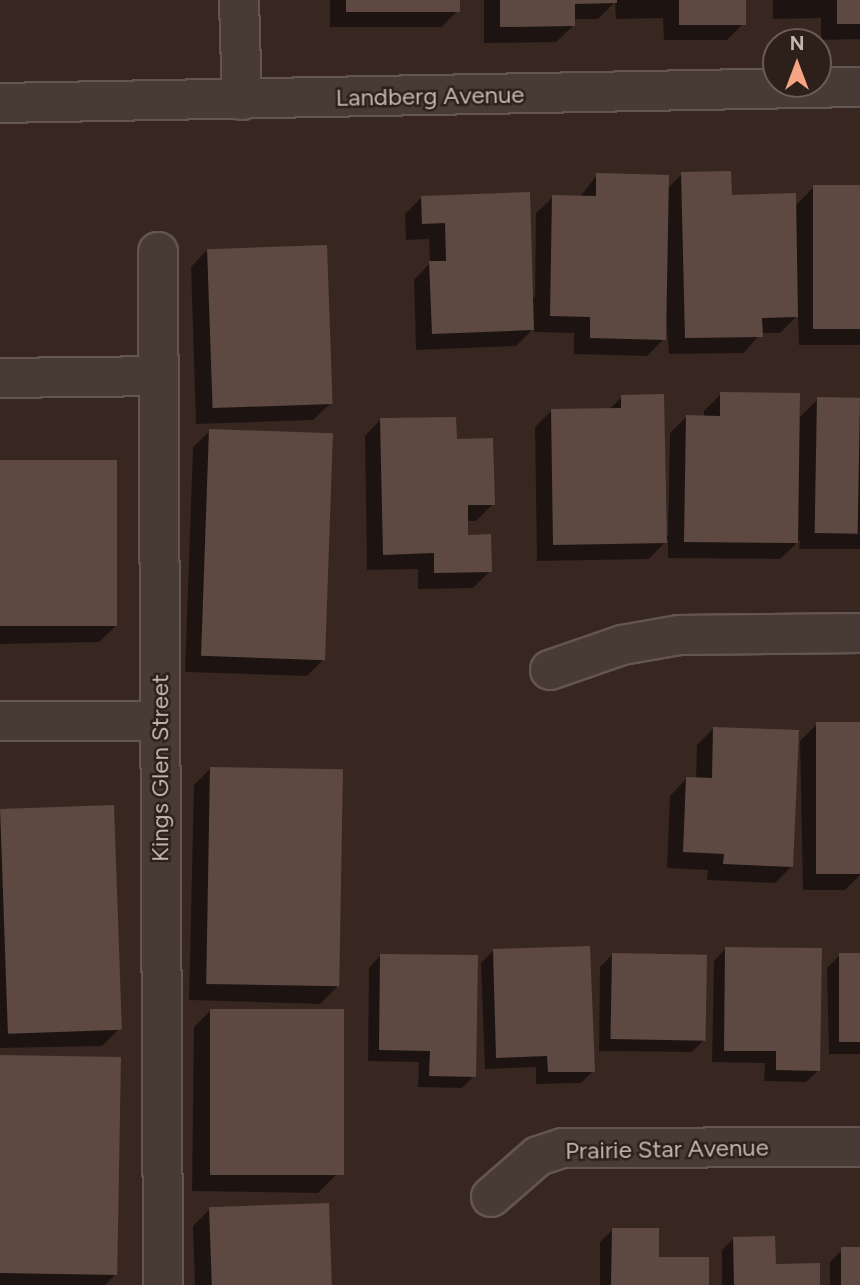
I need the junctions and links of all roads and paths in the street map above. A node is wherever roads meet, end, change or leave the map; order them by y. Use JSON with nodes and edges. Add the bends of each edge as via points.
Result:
{"nodes":[{"id":1,"x":239,"y":0,"type":"edge"},
{"id":2,"x":860,"y":87,"type":"edge"},
{"id":3,"x":242,"y":100,"type":"junction"},
{"id":4,"x":0,"y":103,"type":"edge"},
{"id":5,"x":158,"y":252,"type":"dead end"},
{"id":6,"x":158,"y":376,"type":"junction"},
{"id":7,"x":0,"y":378,"type":"edge"},
{"id":8,"x":860,"y":633,"type":"edge"},
{"id":9,"x":550,"y":670,"type":"dead end"},
{"id":10,"x":0,"y":720,"type":"edge"},
{"id":11,"x":160,"y":720,"type":"junction"},
{"id":12,"x":860,"y":1147,"type":"edge"},
{"id":13,"x":491,"y":1197,"type":"dead end"},
{"id":14,"x":163,"y":1285,"type":"edge"}],
"edges":[{"from":1,"to":3,"type":"street"},
{"from":2,"to":3,"type":"street","name":"Landberg Avenue"},
{"from":3,"to":4,"type":"street","name":"Landberg Avenue"},
{"from":5,"to":6,"type":"street","name":"Kings Glen Street"},
{"from":6,"to":7,"type":"street"},
{"from":6,"to":11,"type":"street","name":"Kings Glen Street"},
{"from":8,"to":9,"type":"street","via":[[679,635],[622,645]]},
{"from":10,"to":11,"type":"street"},
{"from":11,"to":14,"type":"street","name":"Kings Glen Street"},
{"from":12,"to":13,"type":"street","name":"Prairie Star Avenue","via":[[563,1148],[538,1156]]}]}
